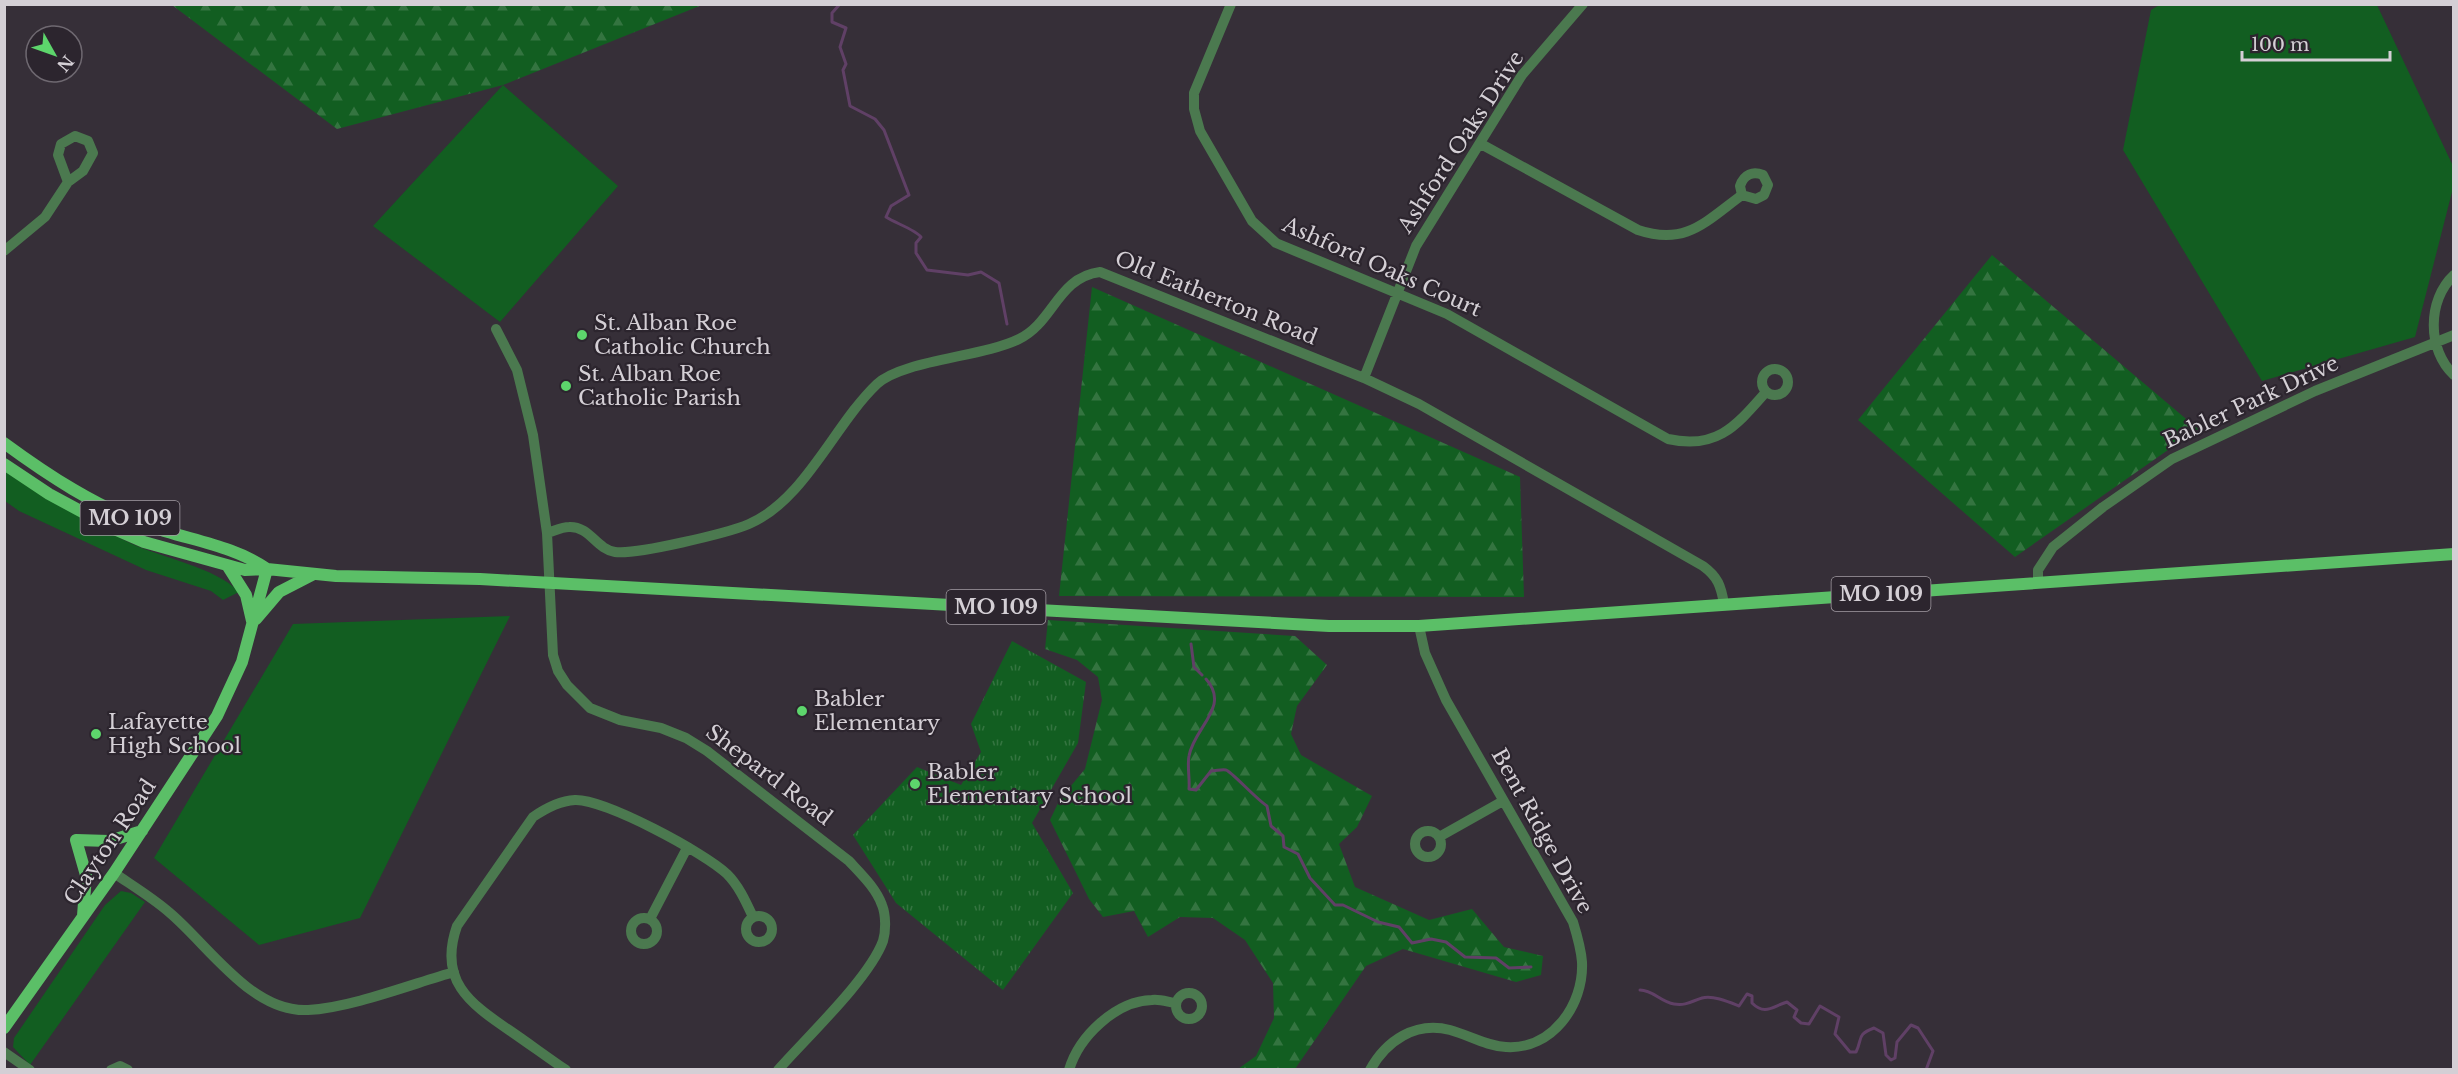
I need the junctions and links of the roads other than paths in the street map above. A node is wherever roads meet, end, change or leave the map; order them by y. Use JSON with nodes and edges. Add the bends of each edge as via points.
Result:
{"nodes":[{"id":1,"x":1231,"y":4,"type":"edge"},
{"id":2,"x":1583,"y":4,"type":"edge"},
{"id":3,"x":1481,"y":144,"type":"junction"},
{"id":4,"x":68,"y":182,"type":"dead end"},
{"id":5,"x":1742,"y":195,"type":"dead end"},
{"id":6,"x":4,"y":251,"type":"edge"},
{"id":7,"x":2454,"y":275,"type":"edge"},
{"id":8,"x":1397,"y":291,"type":"junction"},
{"id":9,"x":496,"y":329,"type":"dead end"},
{"id":10,"x":2454,"y":335,"type":"edge"},
{"id":11,"x":2435,"y":342,"type":"junction"},
{"id":12,"x":2454,"y":375,"type":"edge"},
{"id":13,"x":1364,"y":378,"type":"junction"},
{"id":14,"x":1766,"y":392,"type":"dead end"},
{"id":15,"x":4,"y":443,"type":"edge"},
{"id":16,"x":4,"y":464,"type":"edge"},
{"id":17,"x":547,"y":533,"type":"junction"},
{"id":18,"x":2454,"y":554,"type":"edge"},
{"id":19,"x":227,"y":565,"type":"junction"},
{"id":20,"x":267,"y":568,"type":"junction"},
{"id":21,"x":314,"y":574,"type":"junction"},
{"id":22,"x":550,"y":583,"type":"junction"},
{"id":23,"x":2038,"y":583,"type":"junction"},
{"id":24,"x":1724,"y":604,"type":"junction"},
{"id":25,"x":253,"y":622,"type":"junction"},
{"id":26,"x":1419,"y":626,"type":"junction"},
{"id":27,"x":1503,"y":801,"type":"junction"},
{"id":28,"x":142,"y":831,"type":"junction"},
{"id":29,"x":1439,"y":837,"type":"dead end"},
{"id":30,"x":687,"y":848,"type":"junction"},
{"id":31,"x":114,"y":873,"type":"junction"},
{"id":32,"x":83,"y":917,"type":"junction"},
{"id":33,"x":753,"y":917,"type":"dead end"},
{"id":34,"x":650,"y":919,"type":"dead end"},
{"id":35,"x":454,"y":972,"type":"junction"},
{"id":36,"x":1176,"y":1003,"type":"dead end"},
{"id":37,"x":4,"y":1028,"type":"edge"},
{"id":38,"x":4,"y":1052,"type":"edge"},
{"id":39,"x":30,"y":1070,"type":"edge"},
{"id":40,"x":111,"y":1070,"type":"edge"},
{"id":41,"x":128,"y":1070,"type":"edge"},
{"id":42,"x":566,"y":1070,"type":"edge"},
{"id":43,"x":778,"y":1070,"type":"edge"},
{"id":44,"x":1069,"y":1070,"type":"edge"},
{"id":45,"x":1370,"y":1070,"type":"edge"}],
"edges":[{"from":1,"to":8,"type":"street","name":"Ashford Oaks Court","via":[[1194,93],[1194,109],[1200,131],[1252,221],[1276,243]]},
{"from":2,"to":3,"type":"street","name":"Ashford Oaks Drive","via":[[1522,75]]},
{"from":3,"to":5,"type":"street","via":[[1653,235],[1690,232]]},
{"from":3,"to":8,"type":"street","name":"Ashford Oaks Drive","via":[[1416,246]]},
{"from":4,"to":6,"type":"street","via":[[45,218]]},
{"from":7,"to":11,"type":"street","via":[[2436,299]]},
{"from":8,"to":13,"type":"street","name":"Ashford Oaks Drive"},
{"from":8,"to":14,"type":"street","name":"Ashford Oaks Court","via":[[1447,314],[1668,439],[1693,443],[1718,436],[1738,423]]},
{"from":9,"to":17,"type":"street","name":"Shepard Road","via":[[522,387]]},
{"from":10,"to":11,"type":"street","name":"Babler Park Drive"},
{"from":11,"to":12,"type":"street","via":[[2439,359]]},
{"from":11,"to":23,"type":"street","name":"Babler Park Drive","via":[[2315,391],[2172,459],[2053,548],[2038,570]]},
{"from":13,"to":17,"type":"street","name":"Old Eatherton Road","via":[[1109,274],[1089,274],[1062,292],[1039,325],[1017,340],[886,377],[867,394],[789,495],[750,523],[684,541],[618,552],[604,549],[583,529],[570,527]]},
{"from":13,"to":24,"type":"street","name":"Old Eatherton Road","via":[[1419,404],[1703,566],[1720,584]]},
{"from":15,"to":20,"type":"main road","number":"MO 109","via":[[64,484],[115,512],[178,537],[247,555]]},
{"from":16,"to":19,"type":"main road","number":"MO 109","via":[[112,528],[144,542]]},
{"from":17,"to":22,"type":"street","name":"Shepard Road"},
{"from":18,"to":23,"type":"main road","number":"MO 109"},
{"from":19,"to":20,"type":"main road","number":"MO 109","via":[[245,570]]},
{"from":19,"to":25,"type":"main road","via":[[246,595]]},
{"from":20,"to":21,"type":"main road","number":"MO 109"},
{"from":20,"to":25,"type":"main road","name":"Clayton Road"},
{"from":21,"to":22,"type":"main road","number":"MO 109"},
{"from":21,"to":25,"type":"main road","via":[[279,592]]},
{"from":22,"to":26,"type":"main road","number":"MO 109","via":[[1276,623]]},
{"from":22,"to":43,"type":"street","name":"Shepard Road","via":[[553,655],[558,671],[577,698],[590,708],[620,720],[667,730],[708,751],[849,861],[882,905],[883,940],[871,963]]},
{"from":23,"to":24,"type":"main road","number":"MO 109"},
{"from":24,"to":26,"type":"main road","number":"MO 109"},
{"from":25,"to":28,"type":"main road","name":"Clayton Road","via":[[242,662],[217,716]]},
{"from":26,"to":27,"type":"street","name":"Bent Ridge Drive","via":[[1435,678]]},
{"from":27,"to":29,"type":"street"},
{"from":27,"to":45,"type":"street","name":"Bent Ridge Drive","via":[[1573,922],[1582,964],[1575,1004],[1554,1032],[1523,1047],[1487,1044],[1449,1029],[1416,1030],[1386,1046]]},
{"from":28,"to":31,"type":"main road","name":"Clayton Road"},
{"from":28,"to":32,"type":"main road","via":[[109,842],[76,840],[86,875]]},
{"from":30,"to":33,"type":"street","via":[[714,863],[734,882]]},
{"from":30,"to":34,"type":"street"},
{"from":30,"to":35,"type":"street","via":[[594,802],[573,800],[549,807],[526,824],[458,926],[451,951]]},
{"from":31,"to":32,"type":"main road","name":"Clayton Road"},
{"from":31,"to":35,"type":"street","via":[[171,914],[254,993],[280,1005],[306,1010],[330,1007]]},
{"from":32,"to":37,"type":"main road","name":"Clayton Road"},
{"from":35,"to":42,"type":"street","via":[[472,1004]]},
{"from":36,"to":44,"type":"street","via":[[1153,999],[1114,1012],[1074,1054]]},
{"from":38,"to":39,"type":"street"},
{"from":40,"to":41,"type":"street","via":[[120,1066]]}]}
